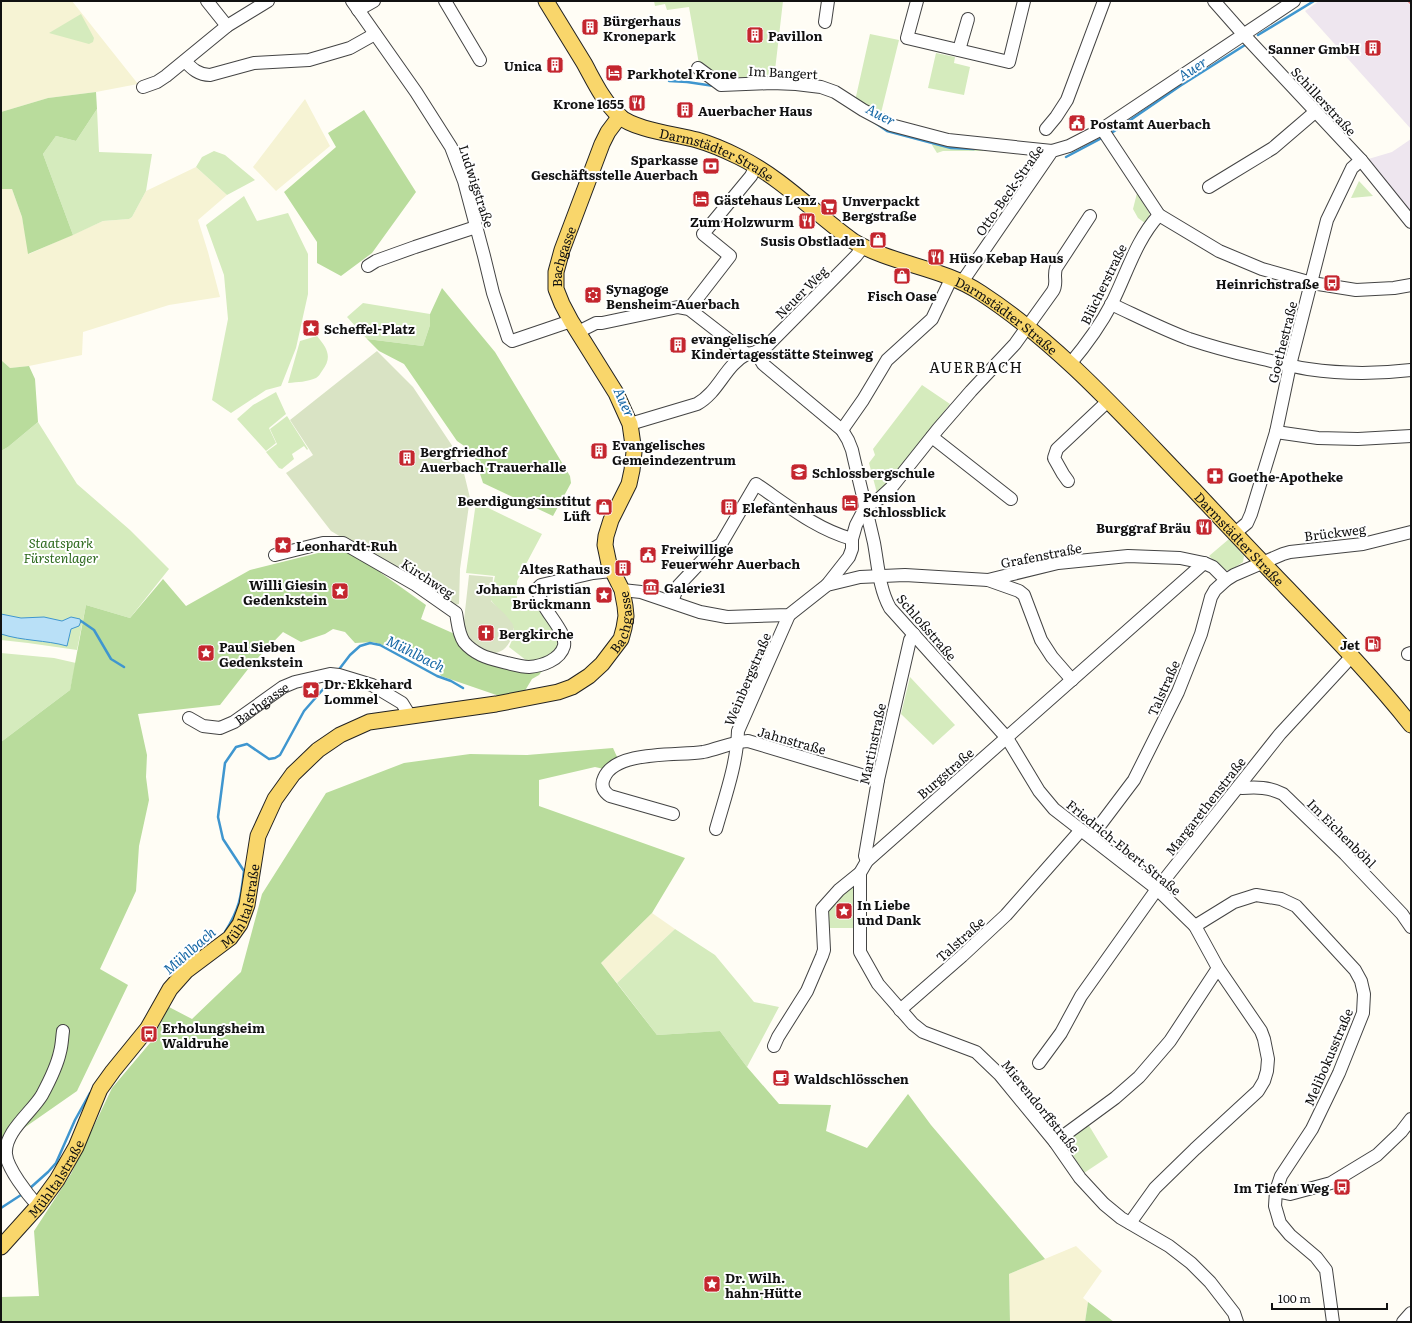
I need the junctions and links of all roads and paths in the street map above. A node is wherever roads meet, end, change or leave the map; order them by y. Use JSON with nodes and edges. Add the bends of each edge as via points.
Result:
{"nodes":[{"id":1,"x":207,"y":1,"type":"edge"},
{"id":2,"x":268,"y":1,"type":"edge"},
{"id":3,"x":374,"y":1,"type":"edge"},
{"id":4,"x":445,"y":1,"type":"edge"},
{"id":5,"x":546,"y":1,"type":"edge"},
{"id":6,"x":828,"y":1,"type":"edge"},
{"id":7,"x":916,"y":1,"type":"edge"},
{"id":8,"x":1024,"y":1,"type":"edge"},
{"id":9,"x":1104,"y":1,"type":"edge"},
{"id":10,"x":1214,"y":1,"type":"edge"},
{"id":11,"x":1294,"y":1,"type":"edge"},
{"id":12,"x":355,"y":5,"type":"edge"},
{"id":13,"x":968,"y":19,"type":"dead end"},
{"id":14,"x":825,"y":22,"type":"dead end"},
{"id":15,"x":227,"y":26,"type":"junction"},
{"id":16,"x":375,"y":34,"type":"junction"},
{"id":17,"x":1244,"y":35,"type":"junction"},
{"id":18,"x":959,"y":50,"type":"junction"},
{"id":19,"x":480,"y":60,"type":"dead end"},
{"id":20,"x":185,"y":61,"type":"junction"},
{"id":21,"x":698,"y":68,"type":"dead end"},
{"id":22,"x":143,"y":87,"type":"dead end"},
{"id":23,"x":1315,"y":112,"type":"junction"},
{"id":24,"x":620,"y":116,"type":"junction"},
{"id":25,"x":1046,"y":128,"type":"dead end"},
{"id":26,"x":1102,"y":129,"type":"junction"},
{"id":27,"x":1052,"y":151,"type":"junction"},
{"id":28,"x":1361,"y":160,"type":"junction"},
{"id":29,"x":756,"y":166,"type":"junction"},
{"id":30,"x":1209,"y":187,"type":"dead end"},
{"id":31,"x":1159,"y":215,"type":"junction"},
{"id":32,"x":1090,"y":216,"type":"dead end"},
{"id":33,"x":1411,"y":222,"type":"edge"},
{"id":34,"x":476,"y":227,"type":"junction"},
{"id":35,"x":863,"y":247,"type":"junction"},
{"id":36,"x":368,"y":266,"type":"dead end"},
{"id":37,"x":957,"y":280,"type":"junction"},
{"id":38,"x":1312,"y":284,"type":"junction"},
{"id":39,"x":1411,"y":285,"type":"edge"},
{"id":40,"x":1111,"y":304,"type":"junction"},
{"id":41,"x":689,"y":309,"type":"junction"},
{"id":42,"x":574,"y":326,"type":"junction"},
{"id":43,"x":1027,"y":327,"type":"junction"},
{"id":44,"x":751,"y":353,"type":"junction"},
{"id":45,"x":1070,"y":364,"type":"junction"},
{"id":46,"x":1290,"y":365,"type":"junction"},
{"id":47,"x":1411,"y":370,"type":"edge"},
{"id":48,"x":1107,"y":402,"type":"junction"},
{"id":49,"x":630,"y":424,"type":"junction"},
{"id":50,"x":842,"y":430,"type":"junction"},
{"id":51,"x":1276,"y":432,"type":"junction"},
{"id":52,"x":1411,"y":436,"type":"edge"},
{"id":53,"x":932,"y":437,"type":"junction"},
{"id":54,"x":1068,"y":481,"type":"dead end"},
{"id":55,"x":1011,"y":499,"type":"dead end"},
{"id":56,"x":866,"y":506,"type":"junction"},
{"id":57,"x":1411,"y":532,"type":"edge"},
{"id":58,"x":1235,"y":533,"type":"junction"},
{"id":59,"x":852,"y":540,"type":"junction"},
{"id":60,"x":275,"y":555,"type":"dead end"},
{"id":61,"x":1204,"y":563,"type":"junction"},
{"id":62,"x":1263,"y":563,"type":"junction"},
{"id":63,"x":611,"y":571,"type":"junction"},
{"id":64,"x":879,"y":576,"type":"junction"},
{"id":65,"x":988,"y":580,"type":"junction"},
{"id":66,"x":1226,"y":580,"type":"junction"},
{"id":67,"x":827,"y":585,"type":"junction"},
{"id":68,"x":622,"y":590,"type":"junction"},
{"id":69,"x":672,"y":602,"type":"junction"},
{"id":70,"x":789,"y":615,"type":"junction"},
{"id":71,"x":914,"y":634,"type":"junction"},
{"id":72,"x":1352,"y":656,"type":"junction"},
{"id":73,"x":1072,"y":680,"type":"junction"},
{"id":74,"x":410,"y":716,"type":"junction"},
{"id":75,"x":189,"y":718,"type":"dead end"},
{"id":76,"x":1411,"y":725,"type":"edge"},
{"id":77,"x":1007,"y":738,"type":"junction"},
{"id":78,"x":738,"y":742,"type":"junction"},
{"id":79,"x":878,"y":780,"type":"junction"},
{"id":80,"x":1239,"y":786,"type":"junction"},
{"id":81,"x":673,"y":814,"type":"dead end"},
{"id":82,"x":716,"y":829,"type":"dead end"},
{"id":83,"x":1086,"y":834,"type":"junction"},
{"id":84,"x":867,"y":861,"type":"junction"},
{"id":85,"x":860,"y":873,"type":"junction"},
{"id":86,"x":1157,"y":889,"type":"junction"},
{"id":87,"x":1195,"y":926,"type":"junction"},
{"id":88,"x":1411,"y":927,"type":"edge"},
{"id":89,"x":1218,"y":968,"type":"junction"},
{"id":90,"x":900,"y":1010,"type":"junction"},
{"id":91,"x":63,"y":1031,"type":"dead end"},
{"id":92,"x":774,"y":1046,"type":"dead end"},
{"id":93,"x":1039,"y":1063,"type":"dead end"},
{"id":94,"x":1411,"y":1119,"type":"edge"},
{"id":95,"x":1055,"y":1142,"type":"junction"},
{"id":96,"x":1276,"y":1191,"type":"junction"},
{"id":97,"x":33,"y":1201,"type":"junction"},
{"id":98,"x":1130,"y":1223,"type":"junction"},
{"id":99,"x":1,"y":1247,"type":"edge"},
{"id":100,"x":1411,"y":1313,"type":"edge"},
{"id":101,"x":1237,"y":1322,"type":"edge"},
{"id":102,"x":1333,"y":1322,"type":"edge"},
{"id":103,"x":1403,"y":1322,"type":"edge"}],
"edges":[{"from":1,"to":15,"type":"street"},
{"from":2,"to":15,"type":"street"},
{"from":3,"to":12,"type":"street"},
{"from":4,"to":19,"type":"street"},
{"from":5,"to":24,"type":"main road","name":"Darmstädter Straße","via":[[599,90]]},
{"from":6,"to":14,"type":"street"},
{"from":7,"to":18,"type":"street","via":[[907,38]]},
{"from":8,"to":18,"type":"street","via":[[1009,62]]},
{"from":9,"to":25,"type":"street","via":[[1066,100]]},
{"from":10,"to":17,"type":"street","name":"Schillerstraße"},
{"from":11,"to":17,"type":"street","name":"Otto-Beck-Straße"},
{"from":12,"to":16,"type":"street","name":"Ludwigstraße"},
{"from":13,"to":18,"type":"street"},
{"from":15,"to":20,"type":"street"},
{"from":16,"to":20,"type":"street","via":[[350,48],[309,60],[254,63],[210,75],[193,70]]},
{"from":16,"to":34,"type":"street","name":"Ludwigstraße","via":[[451,147],[464,181]]},
{"from":17,"to":23,"type":"street","name":"Schillerstraße"},
{"from":17,"to":26,"type":"street","name":"Otto-Beck-Straße"},
{"from":20,"to":22,"type":"street","via":[[157,82]]},
{"from":21,"to":27,"type":"street","name":"Im Bangert","via":[[721,85],[766,83],[825,88],[891,125],[948,140]]},
{"from":23,"to":28,"type":"street","name":"Schillerstraße"},
{"from":23,"to":30,"type":"street","via":[[1273,148]]},
{"from":24,"to":29,"type":"main road","name":"Darmstädter Straße","via":[[646,128],[720,148]]},
{"from":24,"to":42,"type":"main road","name":"Bachgasse","via":[[602,144],[556,272],[556,289]]},
{"from":26,"to":27,"type":"street","name":"Otto-Beck-Straße","via":[[1069,146]]},
{"from":26,"to":31,"type":"street"},
{"from":27,"to":37,"type":"street","name":"Otto-Beck-Straße"},
{"from":28,"to":33,"type":"street","name":"Schillerstraße"},
{"from":28,"to":38,"type":"street","name":"Goethestraße","via":[[1352,168],[1327,220]]},
{"from":29,"to":35,"type":"main road","name":"Darmstädter Straße","via":[[781,182],[843,234]]},
{"from":29,"to":41,"type":"street","via":[[751,176],[703,234],[730,256]]},
{"from":31,"to":38,"type":"street","via":[[1236,259]]},
{"from":31,"to":40,"type":"street","name":"Blücherstraße","via":[[1141,239]]},
{"from":32,"to":43,"type":"street","via":[[1056,268],[1054,274],[1057,283],[1053,291]]},
{"from":34,"to":36,"type":"street"},
{"from":34,"to":42,"type":"street","name":"Ludwigstraße","via":[[493,293],[509,339],[512,341]]},
{"from":35,"to":37,"type":"main road","name":"Darmstädter Straße","via":[[891,259]]},
{"from":35,"to":44,"type":"street","name":"Neuer Weg","via":[[768,345]]},
{"from":37,"to":43,"type":"main road","name":"Darmstädter Straße","via":[[994,302]]},
{"from":37,"to":50,"type":"street","name":"Otto-Beck-Straße","via":[[932,319],[888,360]]},
{"from":38,"to":39,"type":"street","via":[[1356,290]]},
{"from":38,"to":46,"type":"street","name":"Goethestraße"},
{"from":40,"to":45,"type":"street","name":"Blücherstraße","via":[[1093,337]]},
{"from":40,"to":46,"type":"street","via":[[1189,339]]},
{"from":41,"to":42,"type":"street","via":[[678,307],[602,324]]},
{"from":41,"to":44,"type":"street","name":"Schloßstraße"},
{"from":42,"to":49,"type":"main road","name":"Bachgasse","via":[[616,393]]},
{"from":43,"to":45,"type":"main road","name":"Darmstädter Straße"},
{"from":43,"to":53,"type":"street"},
{"from":44,"to":49,"type":"street","name":"Neuer Weg","via":[[741,357],[731,366],[711,394],[702,401]]},
{"from":44,"to":50,"type":"street","name":"Schloßstraße"},
{"from":45,"to":48,"type":"main road","name":"Darmstädter Straße"},
{"from":46,"to":47,"type":"street","via":[[1348,373]]},
{"from":46,"to":51,"type":"street","name":"Goethestraße"},
{"from":48,"to":54,"type":"street","via":[[1055,453],[1054,458]]},
{"from":48,"to":58,"type":"main road","name":"Darmstädter Straße"},
{"from":49,"to":63,"type":"main road","name":"Bachgasse","via":[[634,452],[632,470],[629,484],[606,536],[606,552]]},
{"from":50,"to":56,"type":"street","name":"Schloßstraße","via":[[850,445]]},
{"from":51,"to":52,"type":"street","via":[[1318,438]]},
{"from":51,"to":58,"type":"street","name":"Goethestraße","via":[[1251,514],[1247,523]]},
{"from":53,"to":55,"type":"street"},
{"from":53,"to":56,"type":"street","via":[[891,488]]},
{"from":56,"to":59,"type":"street","via":[[856,525]]},
{"from":56,"to":64,"type":"street","name":"Schloßstraße"},
{"from":57,"to":62,"type":"street","name":"Brückweg","via":[[1363,544],[1290,552]]},
{"from":58,"to":62,"type":"main road","name":"Darmstädter Straße"},
{"from":59,"to":67,"type":"street","via":[[849,557]]},
{"from":59,"to":69,"type":"street","via":[[817,525],[756,484],[721,544],[713,549],[679,585]]},
{"from":60,"to":63,"type":"street","name":"Kirchweg","via":[[323,543],[342,543],[407,579],[456,613],[458,632],[472,650],[483,656],[528,667],[556,658],[564,643],[560,630],[538,594],[538,588],[541,585]]},
{"from":61,"to":65,"type":"street","name":"Grafenstraße","via":[[1180,558],[1128,556],[1058,563]]},
{"from":61,"to":66,"type":"street","name":"Grafenstraße"},
{"from":61,"to":73,"type":"street","name":"Burgstraße"},
{"from":62,"to":66,"type":"street","name":"Talstraße"},
{"from":62,"to":72,"type":"main road","name":"Darmstädter Straße"},
{"from":63,"to":68,"type":"main road","name":"Bachgasse"},
{"from":64,"to":65,"type":"street","name":"Grafenstraße"},
{"from":64,"to":67,"type":"street","name":"Grafenstraße","via":[[860,577]]},
{"from":64,"to":71,"type":"street","name":"Schloßstraße","via":[[890,608]]},
{"from":65,"to":73,"type":"street","via":[[1024,594],[1041,640]]},
{"from":66,"to":83,"type":"street","name":"Talstraße","via":[[1211,597],[1201,634],[1178,692],[1134,780]]},
{"from":67,"to":70,"type":"street"},
{"from":68,"to":69,"type":"street","via":[[641,592]]},
{"from":68,"to":74,"type":"main road","name":"Bachgasse","via":[[626,616],[621,639],[602,664],[572,687],[543,696]]},
{"from":69,"to":70,"type":"street","via":[[700,612],[727,617]]},
{"from":70,"to":78,"type":"street","name":"Weinbergstraße","via":[[738,731]]},
{"from":71,"to":77,"type":"street","name":"Schloßstraße"},
{"from":71,"to":79,"type":"street","name":"Martinstraße","via":[[910,640]]},
{"from":72,"to":76,"type":"main road","name":"Darmstädter Straße"},
{"from":72,"to":80,"type":"street","name":"Margarethenstraße","via":[[1280,734]]},
{"from":73,"to":77,"type":"street","name":"Burgstraße"},
{"from":74,"to":75,"type":"street","name":"Bachgasse","via":[[402,703],[372,685],[336,674],[283,687],[234,722],[220,728],[203,726]]},
{"from":74,"to":97,"type":"main road","name":"Mühltalstraße","via":[[370,722],[340,735],[318,750],[293,774],[275,799],[258,836],[248,905],[240,924],[230,938],[186,971],[170,989],[148,1028],[100,1089],[76,1147],[57,1180]]},
{"from":77,"to":83,"type":"street","name":"Friedrich-Ebert-Straße","via":[[1039,791],[1054,809]]},
{"from":77,"to":84,"type":"street","name":"Burgstraße"},
{"from":78,"to":79,"type":"street","name":"Jahnstraße","via":[[756,743]]},
{"from":78,"to":81,"type":"street","name":"Weinbergstraße","via":[[702,752],[629,759],[605,774],[602,786],[610,796]]},
{"from":78,"to":82,"type":"street","name":"Jahnstraße"},
{"from":79,"to":84,"type":"street","name":"Martinstraße","via":[[865,856]]},
{"from":80,"to":86,"type":"street","name":"Margarethenstraße"},
{"from":80,"to":88,"type":"street","name":"Im Eichenböhl","via":[[1272,789],[1292,802],[1345,854],[1402,914]]},
{"from":83,"to":86,"type":"street","name":"Friedrich-Ebert-Straße"},
{"from":83,"to":90,"type":"street","name":"Talstraße","via":[[1006,916]]},
{"from":84,"to":85,"type":"street","name":"Burgstraße"},
{"from":85,"to":90,"type":"street","name":"Mierendorffstraße","via":[[860,952],[878,984]]},
{"from":85,"to":92,"type":"street","name":"Burgstraße","via":[[822,908],[822,956],[807,991]]},
{"from":86,"to":87,"type":"street","name":"Friedrich-Ebert-Straße"},
{"from":86,"to":93,"type":"street","name":"Margarethenstraße","via":[[1081,996]]},
{"from":87,"to":89,"type":"street","name":"Friedrich-Ebert-Straße"},
{"from":87,"to":96,"type":"street","name":"Melibokusstraße","via":[[1234,902],[1256,895],[1281,899],[1296,906],[1355,970],[1361,981],[1364,1013],[1312,1130],[1281,1176]]},
{"from":89,"to":95,"type":"street","via":[[1170,1041],[1140,1078]]},
{"from":89,"to":98,"type":"street","name":"Friedrich-Ebert-Straße","via":[[1261,1031],[1268,1059],[1264,1081],[1253,1097],[1155,1188]]},
{"from":90,"to":95,"type":"street","name":"Mierendorffstraße","via":[[923,1032],[976,1052],[1000,1075]]},
{"from":91,"to":97,"type":"street","via":[[60,1053],[52,1075],[42,1095],[6,1145],[9,1166]]},
{"from":94,"to":96,"type":"street","via":[[1377,1155],[1331,1184],[1290,1194]]},
{"from":95,"to":98,"type":"street","name":"Mierendorffstraße","via":[[1080,1178],[1104,1204]]},
{"from":96,"to":102,"type":"street","name":"Melibokusstraße","via":[[1275,1206],[1280,1223],[1326,1270]]},
{"from":97,"to":99,"type":"main road","name":"Mühltalstraße"},
{"from":98,"to":101,"type":"street","name":"Mierendorffstraße","via":[[1190,1262],[1210,1282],[1234,1313]]},
{"from":100,"to":103,"type":"street"}]}
